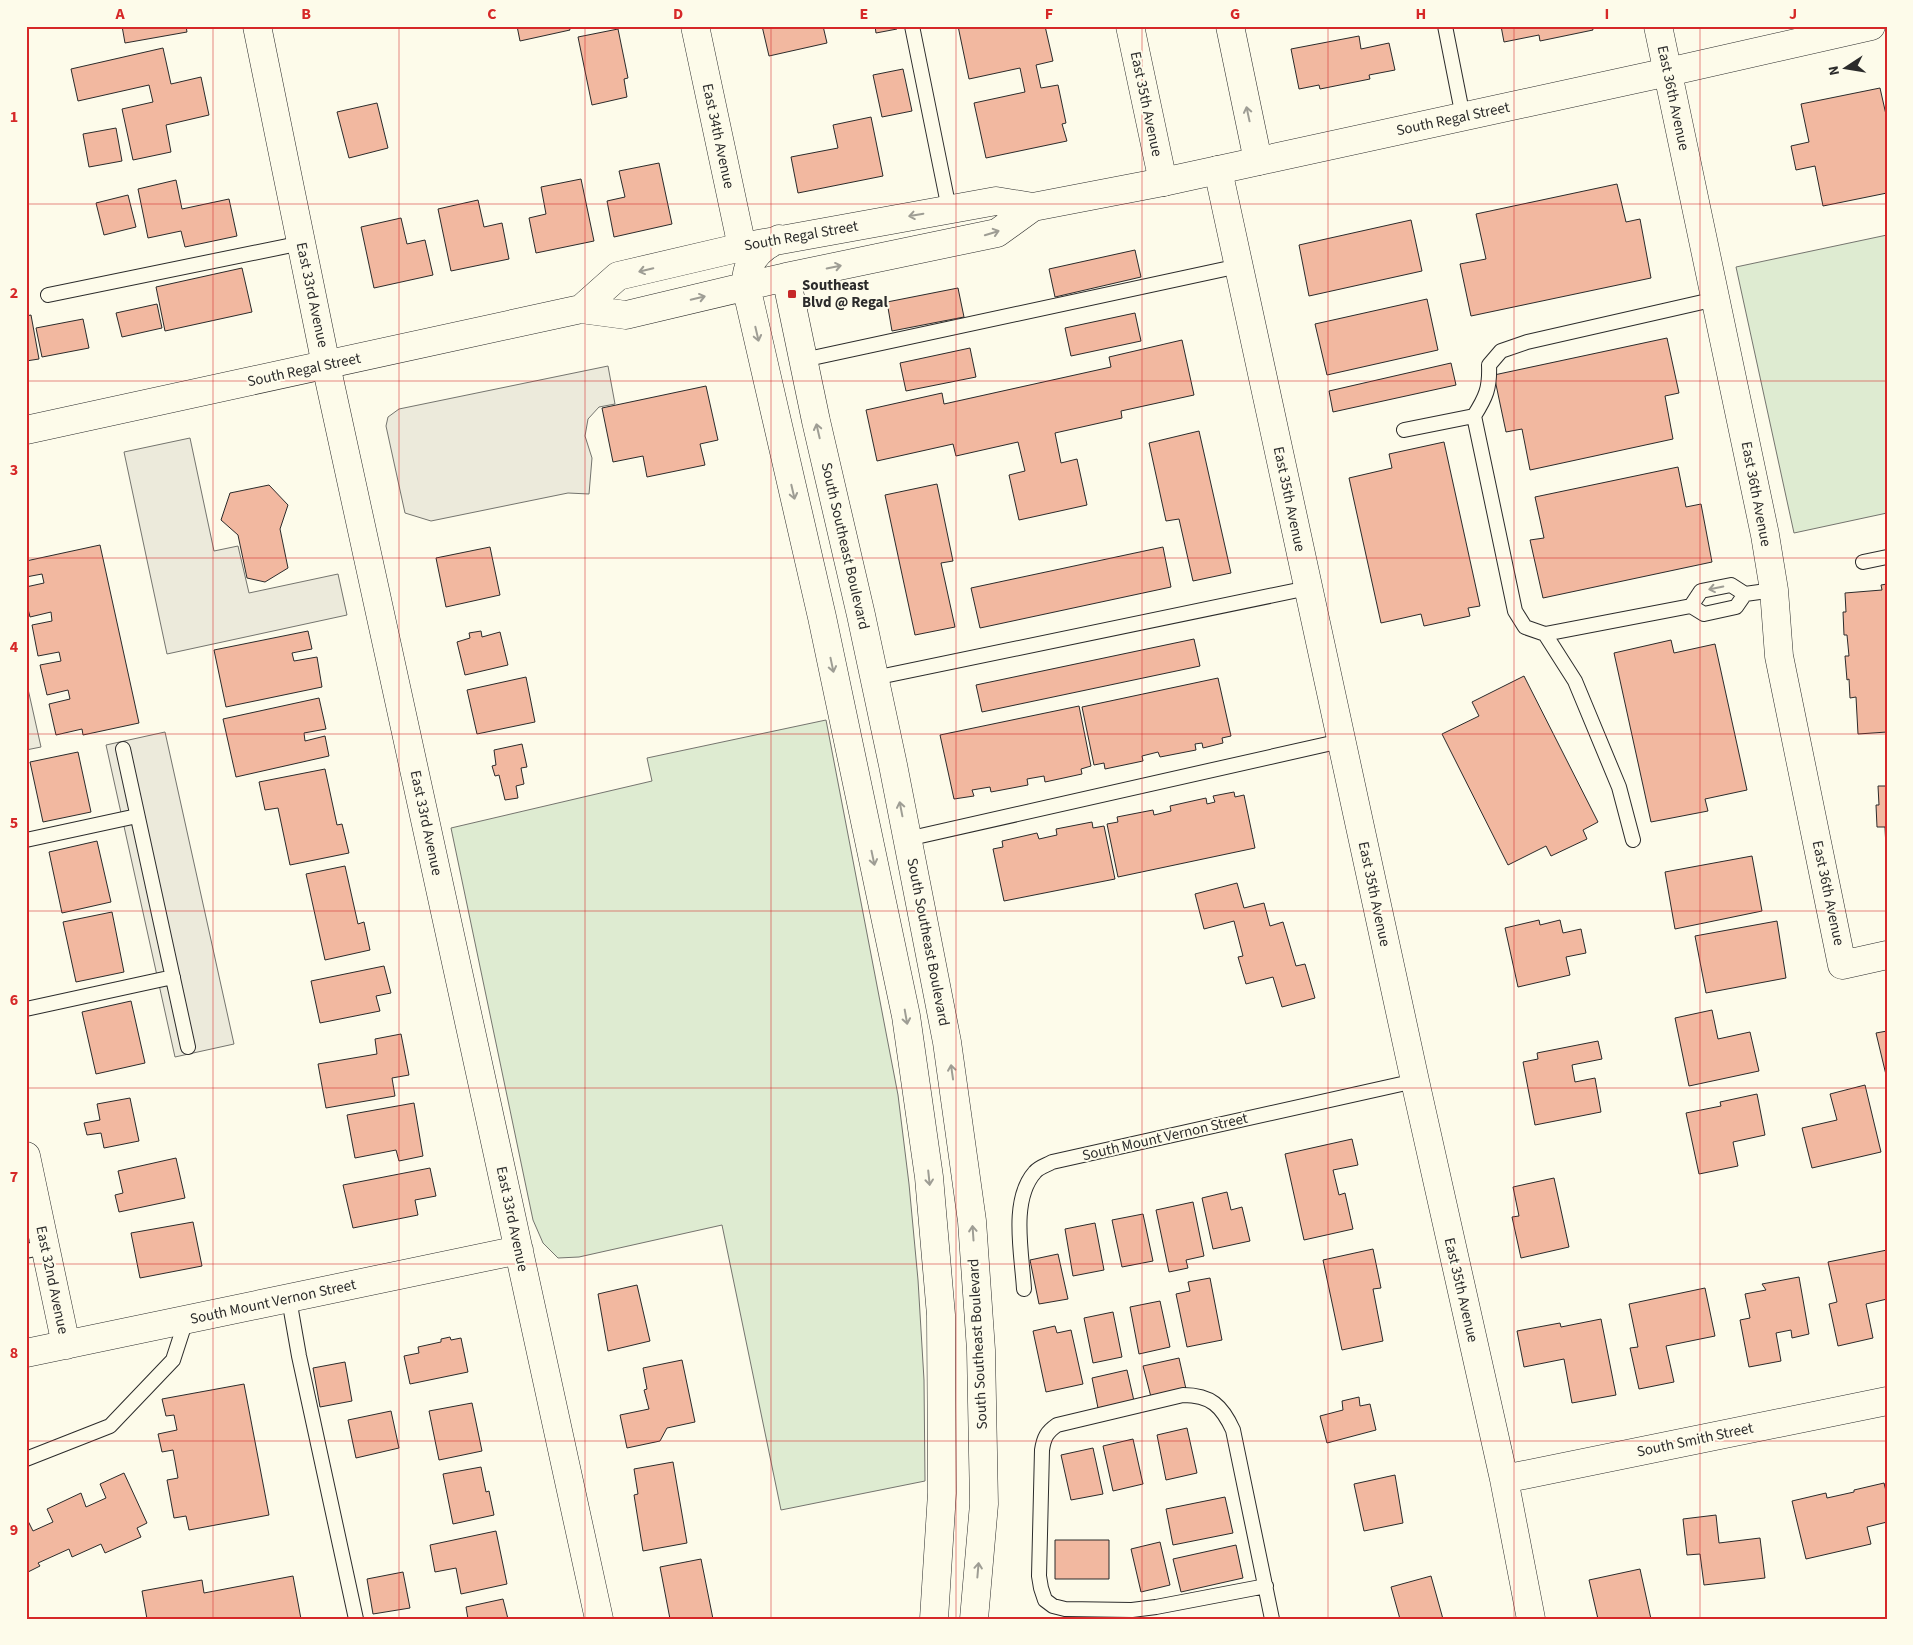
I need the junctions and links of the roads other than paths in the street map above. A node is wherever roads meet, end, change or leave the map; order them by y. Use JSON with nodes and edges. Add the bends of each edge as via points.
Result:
{"nodes":[{"id":1,"x":257,"y":26,"type":"edge"},
{"id":2,"x":695,"y":26,"type":"edge"},
{"id":3,"x":912,"y":26,"type":"edge"},
{"id":4,"x":1130,"y":26,"type":"edge"},
{"id":5,"x":1230,"y":26,"type":"edge"},
{"id":6,"x":1445,"y":26,"type":"edge"},
{"id":7,"x":1658,"y":26,"type":"edge"},
{"id":8,"x":1871,"y":26,"type":"edge"},
{"id":9,"x":1668,"y":72,"type":"junction"},
{"id":10,"x":1463,"y":117,"type":"junction"},
{"id":11,"x":1258,"y":161,"type":"junction"},
{"id":12,"x":1218,"y":170,"type":"junction"},
{"id":13,"x":1163,"y":182,"type":"junction"},
{"id":14,"x":1033,"y":207,"type":"junction"},
{"id":15,"x":949,"y":209,"type":"junction"},
{"id":16,"x":302,"y":244,"type":"junction"},
{"id":17,"x":747,"y":253,"type":"junction"},
{"id":18,"x":1238,"y":266,"type":"junction"},
{"id":19,"x":786,"y":277,"type":"junction"},
{"id":20,"x":746,"y":286,"type":"junction"},
{"id":21,"x":48,"y":295,"type":"dead end"},
{"id":22,"x":1716,"y":299,"type":"junction"},
{"id":23,"x":581,"y":309,"type":"junction"},
{"id":24,"x":803,"y":360,"type":"junction"},
{"id":25,"x":326,"y":365,"type":"junction"},
{"id":26,"x":1474,"y":416,"type":"junction"},
{"id":27,"x":26,"y":430,"type":"edge"},
{"id":28,"x":1404,"y":430,"type":"dead end"},
{"id":29,"x":1887,"y":557,"type":"edge"},
{"id":30,"x":1863,"y":562,"type":"dead end"},
{"id":31,"x":1308,"y":588,"type":"junction"},
{"id":32,"x":1774,"y":590,"type":"junction"},
{"id":33,"x":1745,"y":594,"type":"junction"},
{"id":34,"x":1691,"y":606,"type":"junction"},
{"id":35,"x":1545,"y":634,"type":"junction"},
{"id":36,"x":874,"y":678,"type":"junction"},
{"id":37,"x":1341,"y":741,"type":"junction"},
{"id":38,"x":123,"y":749,"type":"dead end"},
{"id":39,"x":137,"y":816,"type":"junction"},
{"id":40,"x":907,"y":839,"type":"junction"},
{"id":41,"x":26,"y":840,"type":"edge"},
{"id":42,"x":1632,"y":840,"type":"dead end"},
{"id":43,"x":1887,"y":955,"type":"edge"},
{"id":44,"x":173,"y":977,"type":"junction"},
{"id":45,"x":26,"y":1009,"type":"edge"},
{"id":46,"x":188,"y":1047,"type":"dead end"},
{"id":47,"x":1415,"y":1081,"type":"junction"},
{"id":48,"x":26,"y":1156,"type":"edge"},
{"id":49,"x":36,"y":1249,"type":"edge"},
{"id":50,"x":519,"y":1250,"type":"junction"},
{"id":51,"x":1024,"y":1289,"type":"dead end"},
{"id":52,"x":289,"y":1299,"type":"junction"},
{"id":53,"x":186,"y":1320,"type":"junction"},
{"id":54,"x":66,"y":1345,"type":"junction"},
{"id":55,"x":26,"y":1353,"type":"edge"},
{"id":56,"x":1887,"y":1400,"type":"edge"},
{"id":57,"x":26,"y":1460,"type":"edge"},
{"id":58,"x":1504,"y":1480,"type":"junction"},
{"id":59,"x":1266,"y":1586,"type":"junction"},
{"id":60,"x":356,"y":1619,"type":"edge"},
{"id":61,"x":599,"y":1619,"type":"edge"},
{"id":62,"x":934,"y":1619,"type":"edge"},
{"id":63,"x":974,"y":1619,"type":"edge"},
{"id":64,"x":1272,"y":1619,"type":"edge"},
{"id":65,"x":1531,"y":1619,"type":"edge"}],
"edges":[{"from":1,"to":16,"type":"street","name":"East 33rd Avenue"},
{"from":2,"to":17,"type":"street","name":"East 34th Avenue"},
{"from":3,"to":15,"type":"lane"},
{"from":4,"to":13,"type":"street","name":"East 35th Avenue"},
{"from":11,"to":5,"type":"street","one_way":true},
{"from":6,"to":10,"type":"lane"},
{"from":7,"to":9,"type":"street","name":"East 36th Avenue"},
{"from":8,"to":9,"type":"street","name":"South Regal Street"},
{"from":9,"to":10,"type":"street","name":"South Regal Street"},
{"from":9,"to":22,"type":"street","name":"East 36th Avenue"},
{"from":10,"to":11,"type":"street","name":"South Regal Street"},
{"from":11,"to":12,"type":"street","name":"South Regal Street"},
{"from":12,"to":13,"type":"street","name":"South Regal Street"},
{"from":12,"to":18,"type":"street","name":"East 35th Avenue"},
{"from":13,"to":14,"type":"street","name":"South Regal Street"},
{"from":14,"to":15,"type":"street","name":"South Regal Street","via":[[996,201]]},
{"from":19,"to":14,"type":"street","name":"South Regal Street","one_way":true,"via":[[998,233]]},
{"from":15,"to":17,"type":"street","name":"South Regal Street","one_way":true,"via":[[778,239]]},
{"from":16,"to":21,"type":"lane"},
{"from":16,"to":25,"type":"street","name":"East 33rd Avenue"},
{"from":17,"to":19,"type":"street","via":[[774,266]]},
{"from":17,"to":20,"type":"street"},
{"from":17,"to":23,"type":"street","name":"South Regal Street","one_way":true,"via":[[618,276]]},
{"from":18,"to":24,"type":"lane"},
{"from":18,"to":31,"type":"street","name":"East 35th Avenue"},
{"from":19,"to":20,"type":"street","name":"South Regal Street"},
{"from":19,"to":24,"type":"street","name":"South Southeast Boulevard"},
{"from":23,"to":20,"type":"street","name":"South Regal Street","one_way":true,"via":[[626,315]]},
{"from":20,"to":62,"type":"street","one_way":true,"via":[[822,617],[906,1016],[929,1177],[941,1315],[942,1493]]},
{"from":22,"to":26,"type":"lane","via":[[1527,342],[1501,351],[1489,366],[1489,384]]},
{"from":22,"to":32,"type":"street","name":"East 36th Avenue"},
{"from":23,"to":25,"type":"street","name":"South Regal Street"},
{"from":36,"to":24,"type":"street","name":"South Southeast Boulevard","one_way":true},
{"from":25,"to":27,"type":"street","name":"South Regal Street"},
{"from":25,"to":50,"type":"street","name":"East 33rd Avenue"},
{"from":26,"to":28,"type":"lane"},
{"from":26,"to":35,"type":"lane","via":[[1515,611],[1525,626]]},
{"from":29,"to":30,"type":"lane"},
{"from":31,"to":36,"type":"lane"},
{"from":31,"to":37,"type":"street","name":"East 35th Avenue"},
{"from":32,"to":33,"type":"lane"},
{"from":32,"to":43,"type":"street","name":"East 36th Avenue","via":[[1779,656],[1842,964]]},
{"from":33,"to":34,"type":"lane","via":[[1736,607],[1704,614]]},
{"from":33,"to":34,"type":"lane","one_way":true,"via":[[1731,585],[1701,591]]},
{"from":34,"to":35,"type":"lane"},
{"from":35,"to":42,"type":"lane","via":[[1575,681],[1619,787]]},
{"from":40,"to":36,"type":"street","name":"South Southeast Boulevard","one_way":true},
{"from":37,"to":40,"type":"lane"},
{"from":37,"to":47,"type":"street","name":"East 35th Avenue"},
{"from":38,"to":39,"type":"lane"},
{"from":39,"to":41,"type":"lane"},
{"from":39,"to":44,"type":"lane"},
{"from":63,"to":40,"type":"street","name":"South Southeast Boulevard","one_way":true,"via":[[984,1504],[981,1350],[972,1221],[948,1042]]},
{"from":44,"to":45,"type":"lane"},
{"from":44,"to":46,"type":"lane"},
{"from":47,"to":51,"type":"lane","name":"South Mount Vernon Street","via":[[1052,1162],[1036,1170],[1025,1188],[1020,1209]]},
{"from":47,"to":58,"type":"street","name":"East 35th Avenue"},
{"from":48,"to":49,"type":"street","name":"East 32nd Avenue"},
{"from":49,"to":54,"type":"street","name":"East 32nd Avenue"},
{"from":50,"to":52,"type":"street","name":"South Mount Vernon Street"},
{"from":50,"to":61,"type":"street","name":"East 33rd Avenue"},
{"from":52,"to":53,"type":"street","name":"South Mount Vernon Street"},
{"from":52,"to":60,"type":"lane"},
{"from":53,"to":54,"type":"street","name":"South Mount Vernon Street"},
{"from":53,"to":57,"type":"lane","via":[[173,1360],[110,1426]]},
{"from":54,"to":55,"type":"street","name":"South Mount Vernon Street"},
{"from":56,"to":58,"type":"street","name":"South Smith Street"},
{"from":58,"to":65,"type":"street","name":"East 35th Avenue"},
{"from":59,"to":59,"type":"lane","via":[[1233,1430],[1226,1415],[1214,1402],[1199,1395],[1183,1395],[1057,1425],[1048,1431],[1042,1450],[1039,1576],[1045,1600],[1053,1606],[1065,1610],[1132,1610]]},
{"from":59,"to":64,"type":"lane"}]}
